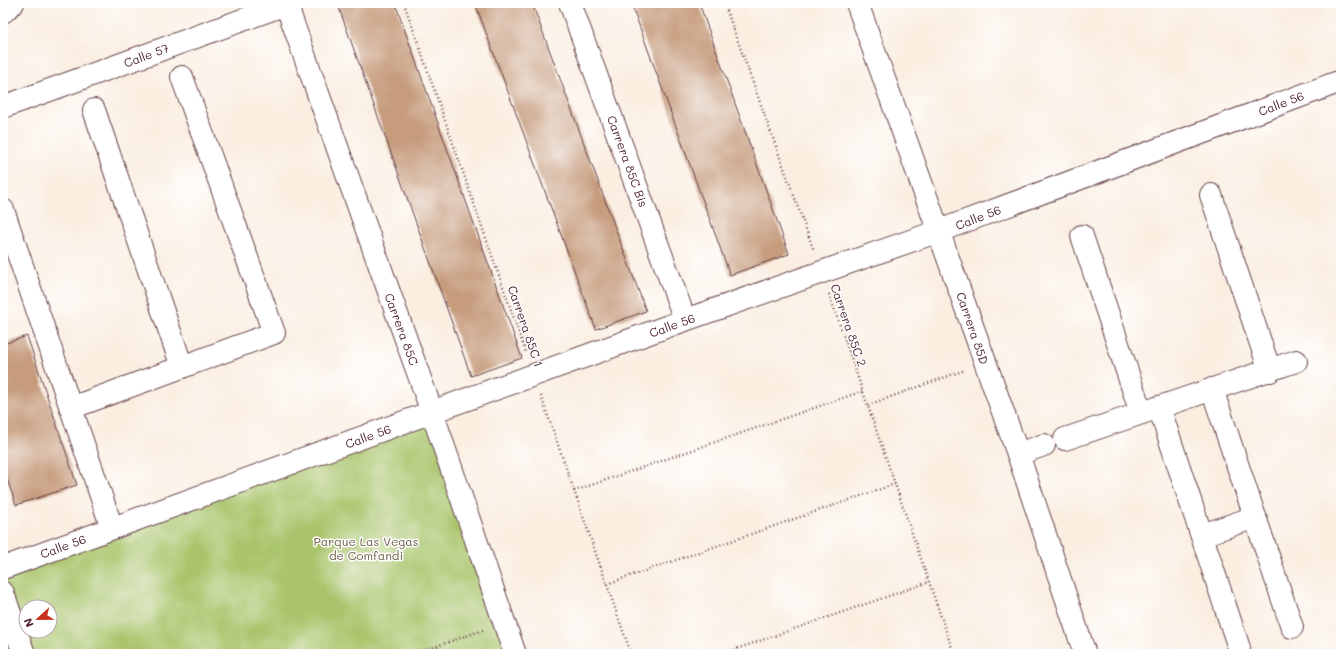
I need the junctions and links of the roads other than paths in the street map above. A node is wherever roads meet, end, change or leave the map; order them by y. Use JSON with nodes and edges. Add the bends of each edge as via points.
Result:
{"nodes":[{"id":1,"x":12,"y":3,"type":"edge"},
{"id":2,"x":570,"y":3,"type":"edge"},
{"id":3,"x":857,"y":3,"type":"edge"},
{"id":4,"x":287,"y":4,"type":"edge"},
{"id":5,"x":3,"y":12,"type":"edge"},
{"id":6,"x":182,"y":77,"type":"dead end"},
{"id":7,"x":1341,"y":81,"type":"edge"},
{"id":8,"x":3,"y":107,"type":"edge"},
{"id":9,"x":94,"y":110,"type":"dead end"},
{"id":10,"x":1211,"y":195,"type":"dead end"},
{"id":11,"x":3,"y":210,"type":"edge"},
{"id":12,"x":939,"y":232,"type":"junction"},
{"id":13,"x":1082,"y":236,"type":"dead end"},
{"id":14,"x":685,"y":320,"type":"junction"},
{"id":15,"x":1296,"y":362,"type":"dead end"},
{"id":16,"x":182,"y":367,"type":"junction"},
{"id":17,"x":1270,"y":371,"type":"junction"},
{"id":18,"x":1212,"y":390,"type":"junction"},
{"id":19,"x":71,"y":408,"type":"junction"},
{"id":20,"x":1150,"y":410,"type":"junction"},
{"id":21,"x":432,"y":412,"type":"junction"},
{"id":22,"x":1065,"y":438,"type":"dead end"},
{"id":23,"x":1044,"y":445,"type":"dead end"},
{"id":24,"x":1018,"y":454,"type":"junction"},
{"id":25,"x":1255,"y":518,"type":"junction"},
{"id":26,"x":112,"y":528,"type":"junction"},
{"id":27,"x":1202,"y":535,"type":"junction"},
{"id":28,"x":3,"y":568,"type":"edge"},
{"id":29,"x":3,"y":593,"type":"edge"},
{"id":30,"x":1292,"y":627,"type":"dead end"},
{"id":31,"x":1239,"y":648,"type":"dead end"},
{"id":32,"x":24,"y":654,"type":"edge"},
{"id":33,"x":515,"y":654,"type":"edge"},
{"id":34,"x":1085,"y":654,"type":"edge"}],
"edges":[{"from":1,"to":5,"type":"street"},
{"from":2,"to":14,"type":"street","name":"Carrera 85C Bis"},
{"from":3,"to":12,"type":"street","name":"Carrera 85D"},
{"from":4,"to":8,"type":"street","name":"Calle 57"},
{"from":4,"to":21,"type":"street","name":"Carrera 85C"},
{"from":6,"to":16,"type":"street","via":[[274,333]]},
{"from":7,"to":12,"type":"street","name":"Calle 56"},
{"from":9,"to":16,"type":"street"},
{"from":10,"to":17,"type":"street"},
{"from":11,"to":19,"type":"street"},
{"from":12,"to":14,"type":"street","name":"Calle 56"},
{"from":12,"to":24,"type":"street","name":"Carrera 85D"},
{"from":13,"to":20,"type":"street"},
{"from":14,"to":21,"type":"street","name":"Calle 56"},
{"from":15,"to":17,"type":"street"},
{"from":16,"to":19,"type":"street"},
{"from":17,"to":18,"type":"street"},
{"from":18,"to":20,"type":"street"},
{"from":18,"to":25,"type":"street"},
{"from":19,"to":26,"type":"street"},
{"from":20,"to":22,"type":"street"},
{"from":20,"to":27,"type":"street"},
{"from":21,"to":26,"type":"street","name":"Calle 56"},
{"from":21,"to":33,"type":"street","name":"Carrera 85C"},
{"from":23,"to":24,"type":"street"},
{"from":24,"to":34,"type":"street","name":"Carrera 85D"},
{"from":25,"to":27,"type":"street"},
{"from":25,"to":30,"type":"street"},
{"from":26,"to":28,"type":"street","name":"Calle 56"},
{"from":27,"to":31,"type":"street"},
{"from":29,"to":32,"type":"street"}]}
